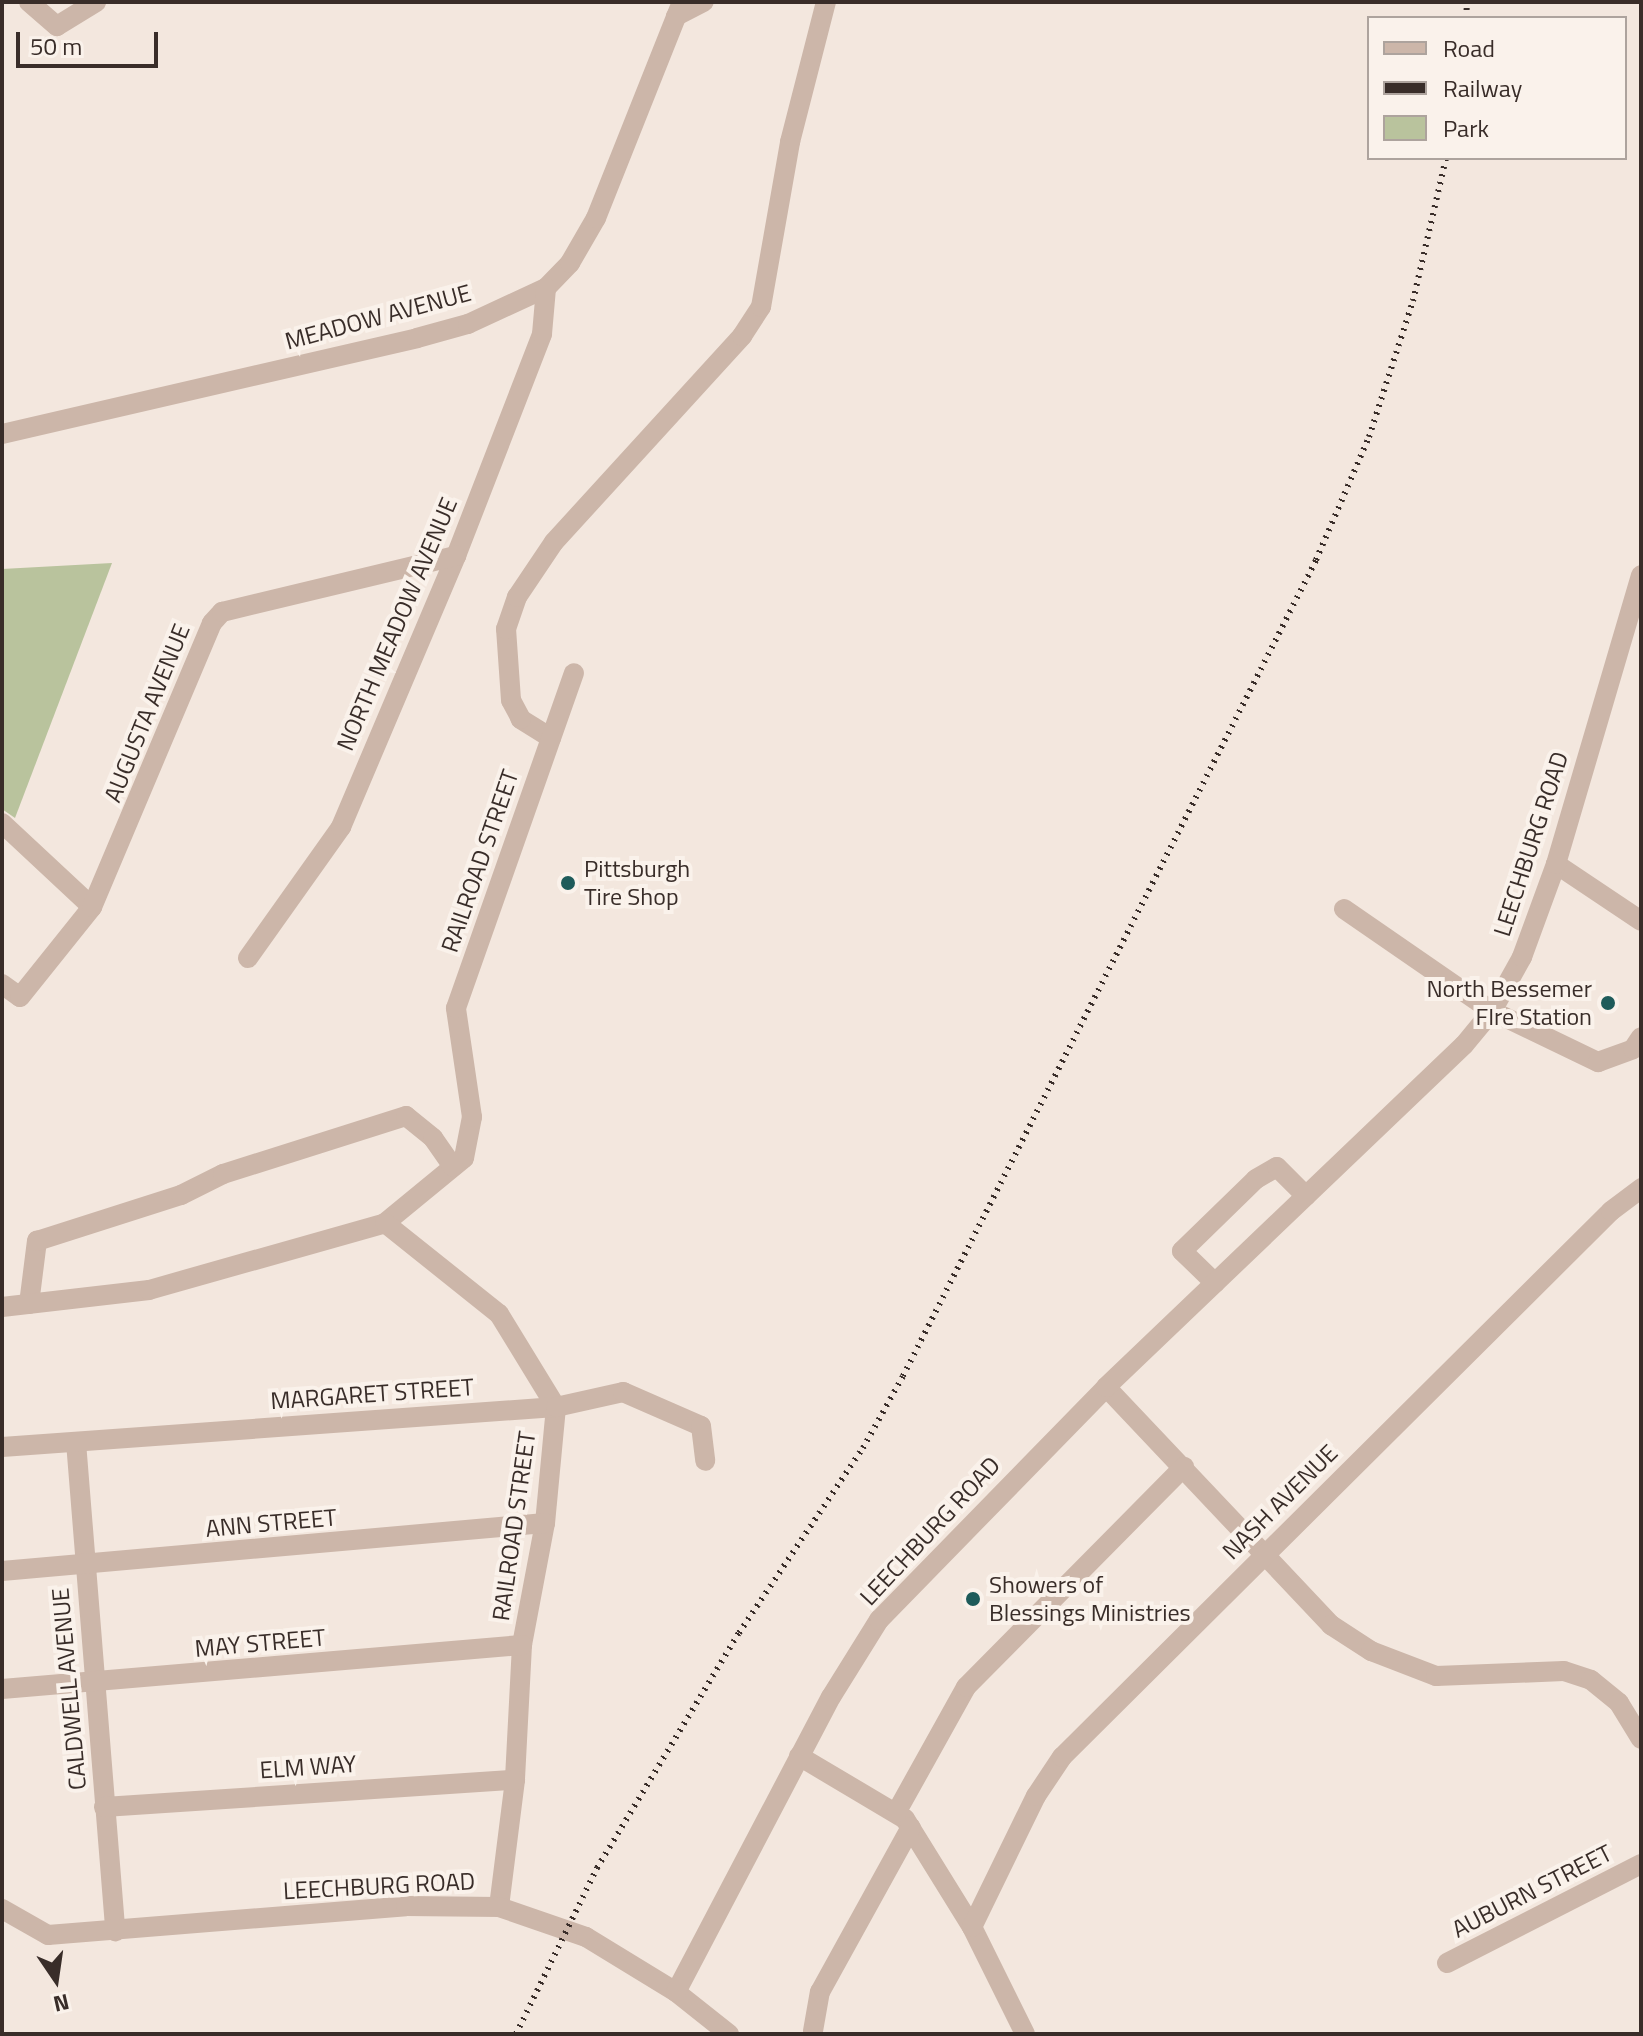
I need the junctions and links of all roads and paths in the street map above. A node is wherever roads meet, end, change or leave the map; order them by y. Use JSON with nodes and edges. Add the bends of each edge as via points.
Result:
{"nodes":[{"id":1,"x":29,"y":2,"type":"edge"},
{"id":2,"x":96,"y":2,"type":"edge"},
{"id":3,"x":704,"y":2,"type":"edge"},
{"id":4,"x":826,"y":2,"type":"edge"},
{"id":5,"x":683,"y":7,"type":"edge"},
{"id":6,"x":546,"y":288,"type":"junction"},
{"id":7,"x":2,"y":434,"type":"edge"},
{"id":8,"x":456,"y":556,"type":"junction"},
{"id":9,"x":1641,"y":575,"type":"edge"},
{"id":10,"x":574,"y":673,"type":"dead end"},
{"id":11,"x":551,"y":738,"type":"junction"},
{"id":12,"x":2,"y":823,"type":"edge"},
{"id":13,"x":1556,"y":864,"type":"junction"},
{"id":14,"x":92,"y":907,"type":"junction"},
{"id":15,"x":1344,"y":909,"type":"dead end"},
{"id":16,"x":1641,"y":921,"type":"edge"},
{"id":17,"x":248,"y":958,"type":"dead end"},
{"id":18,"x":2,"y":984,"type":"edge"},
{"id":19,"x":1492,"y":1011,"type":"junction"},
{"id":20,"x":1641,"y":1037,"type":"edge"},
{"id":21,"x":453,"y":1167,"type":"junction"},
{"id":22,"x":1641,"y":1188,"type":"edge"},
{"id":23,"x":1306,"y":1196,"type":"junction"},
{"id":24,"x":385,"y":1223,"type":"junction"},
{"id":25,"x":1215,"y":1283,"type":"junction"},
{"id":26,"x":29,"y":1304,"type":"junction"},
{"id":27,"x":2,"y":1307,"type":"edge"},
{"id":28,"x":1106,"y":1387,"type":"junction"},
{"id":29,"x":556,"y":1407,"type":"junction"},
{"id":30,"x":76,"y":1442,"type":"junction"},
{"id":31,"x":2,"y":1447,"type":"edge"},
{"id":32,"x":705,"y":1461,"type":"dead end"},
{"id":33,"x":1184,"y":1467,"type":"junction"},
{"id":34,"x":545,"y":1523,"type":"junction"},
{"id":35,"x":1266,"y":1552,"type":"junction"},
{"id":36,"x":85,"y":1566,"type":"junction"},
{"id":37,"x":2,"y":1571,"type":"edge"},
{"id":38,"x":522,"y":1645,"type":"junction"},
{"id":39,"x":94,"y":1684,"type":"junction"},
{"id":40,"x":2,"y":1689,"type":"edge"},
{"id":41,"x":1641,"y":1739,"type":"edge"},
{"id":42,"x":799,"y":1756,"type":"junction"},
{"id":43,"x":515,"y":1780,"type":"junction"},
{"id":44,"x":104,"y":1807,"type":"junction"},
{"id":45,"x":903,"y":1820,"type":"junction"},
{"id":46,"x":1641,"y":1864,"type":"edge"},
{"id":47,"x":499,"y":1907,"type":"junction"},
{"id":48,"x":2,"y":1909,"type":"edge"},
{"id":49,"x":972,"y":1927,"type":"junction"},
{"id":50,"x":115,"y":1931,"type":"junction"},
{"id":51,"x":1447,"y":1963,"type":"dead end"},
{"id":52,"x":676,"y":1992,"type":"junction"},
{"id":53,"x":813,"y":2031,"type":"dead end"},
{"id":54,"x":729,"y":2034,"type":"edge"},
{"id":55,"x":1025,"y":2034,"type":"edge"}],
"edges":[{"from":1,"to":2,"type":"street","via":[[57,26]]},
{"from":3,"to":5,"type":"street"},
{"from":4,"to":11,"type":"street","via":[[790,142],[761,307],[742,336],[554,542],[517,597],[506,629],[511,700],[521,719]]},
{"from":5,"to":6,"type":"street","name":"MEADOW AVENUE","via":[[596,218],[570,263]]},
{"from":6,"to":7,"type":"street","name":"MEADOW AVENUE","via":[[468,324],[417,338]]},
{"from":6,"to":8,"type":"street","name":"NORTH MEADOW AVENUE","via":[[542,334]]},
{"from":8,"to":14,"type":"street","name":"AUGUSTA AVENUE","via":[[222,612],[212,623]]},
{"from":8,"to":17,"type":"street","name":"NORTH MEADOW AVENUE","via":[[341,827]]},
{"from":9,"to":13,"type":"street","name":"LEECHBURG ROAD"},
{"from":10,"to":11,"type":"street","name":"RAILROAD STREET"},
{"from":11,"to":21,"type":"street","name":"RAILROAD STREET","via":[[456,1008],[472,1117],[464,1158]]},
{"from":12,"to":14,"type":"street"},
{"from":13,"to":16,"type":"street"},
{"from":13,"to":19,"type":"street","name":"LEECHBURG ROAD","via":[[1522,957]]},
{"from":14,"to":18,"type":"street","name":"AUGUSTA AVENUE","via":[[20,997]]},
{"from":15,"to":19,"type":"street"},
{"from":19,"to":20,"type":"street","via":[[1598,1062],[1633,1049]]},
{"from":19,"to":23,"type":"street","name":"LEECHBURG ROAD","via":[[1464,1045]]},
{"from":21,"to":24,"type":"street","name":"RAILROAD STREET"},
{"from":21,"to":26,"type":"street","via":[[433,1138],[406,1116],[223,1174],[181,1195],[37,1241]]},
{"from":22,"to":35,"type":"street","name":"NASH AVENUE","via":[[1611,1211]]},
{"from":23,"to":25,"type":"street","name":"LEECHBURG ROAD"},
{"from":23,"to":25,"type":"street","via":[[1277,1167],[1256,1179],[1182,1251]]},
{"from":24,"to":26,"type":"street","name":"RAILROAD STREET","via":[[149,1290]]},
{"from":24,"to":29,"type":"street","name":"RAILROAD STREET","via":[[499,1314]]},
{"from":25,"to":28,"type":"street","name":"LEECHBURG ROAD"},
{"from":26,"to":27,"type":"street","name":"RAILROAD STREET"},
{"from":28,"to":33,"type":"street"},
{"from":28,"to":42,"type":"street","name":"LEECHBURG ROAD","via":[[879,1620]]},
{"from":29,"to":30,"type":"street","name":"MARGARET STREET"},
{"from":29,"to":32,"type":"street","name":"MARGARET STREET","via":[[623,1392],[652,1402],[701,1426]]},
{"from":29,"to":34,"type":"street","name":"RAILROAD STREET"},
{"from":30,"to":31,"type":"street","name":"MARGARET STREET"},
{"from":30,"to":36,"type":"street","name":"CALDWELL AVENUE"},
{"from":33,"to":35,"type":"street"},
{"from":33,"to":45,"type":"street","via":[[966,1687]]},
{"from":34,"to":36,"type":"street","name":"ANN STREET"},
{"from":34,"to":38,"type":"street","name":"RAILROAD STREET"},
{"from":35,"to":41,"type":"street","via":[[1331,1625],[1371,1651],[1436,1676],[1564,1671],[1605,1689]]},
{"from":35,"to":49,"type":"street","name":"NASH AVENUE","via":[[1062,1757],[1036,1796]]},
{"from":36,"to":37,"type":"street","name":"ANN STREET"},
{"from":36,"to":39,"type":"street","name":"CALDWELL AVENUE"},
{"from":38,"to":39,"type":"street","name":"MAY STREET"},
{"from":38,"to":43,"type":"street","name":"RAILROAD STREET"},
{"from":39,"to":40,"type":"street","name":"MAY STREET"},
{"from":39,"to":44,"type":"street","name":"CALDWELL AVENUE"},
{"from":42,"to":45,"type":"street"},
{"from":42,"to":52,"type":"street","name":"LEECHBURG ROAD"},
{"from":43,"to":44,"type":"street","name":"ELM WAY"},
{"from":43,"to":47,"type":"street","name":"RAILROAD STREET"},
{"from":44,"to":50,"type":"street","name":"CALDWELL AVENUE"},
{"from":45,"to":49,"type":"street"},
{"from":45,"to":53,"type":"street","via":[[820,1992]]},
{"from":46,"to":51,"type":"street","name":"AUBURN STREET"},
{"from":47,"to":50,"type":"street","name":"LEECHBURG ROAD","via":[[406,1906]]},
{"from":47,"to":52,"type":"street","name":"LEECHBURG ROAD","via":[[586,1937]]},
{"from":48,"to":50,"type":"street","name":"LEECHBURG ROAD","via":[[48,1935]]},
{"from":49,"to":55,"type":"street"},
{"from":52,"to":54,"type":"street"}]}
